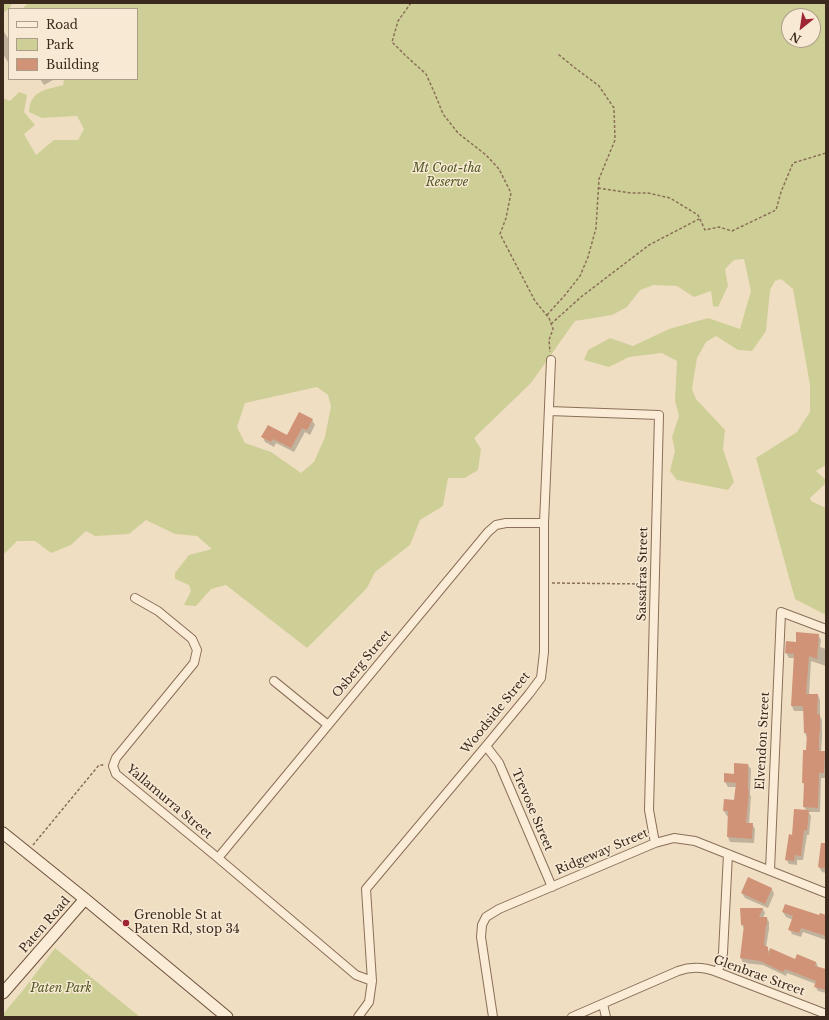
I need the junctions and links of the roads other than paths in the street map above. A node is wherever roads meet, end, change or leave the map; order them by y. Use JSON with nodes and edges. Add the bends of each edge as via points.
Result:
{"nodes":[{"id":1,"x":551,"y":360,"type":"road end"},
{"id":2,"x":549,"y":411,"type":"junction"},
{"id":3,"x":544,"y":524,"type":"junction"},
{"id":4,"x":135,"y":598,"type":"dead end"},
{"id":5,"x":826,"y":629,"type":"edge"},
{"id":6,"x":274,"y":681,"type":"dead end"},
{"id":7,"x":328,"y":724,"type":"junction"},
{"id":8,"x":486,"y":746,"type":"junction"},
{"id":9,"x":3,"y":833,"type":"edge"},
{"id":10,"x":655,"y":843,"type":"junction"},
{"id":11,"x":728,"y":854,"type":"junction"},
{"id":12,"x":218,"y":858,"type":"junction"},
{"id":13,"x":770,"y":870,"type":"junction"},
{"id":14,"x":552,"y":887,"type":"junction"},
{"id":15,"x":826,"y":892,"type":"edge"},
{"id":16,"x":85,"y":899,"type":"junction"},
{"id":17,"x":717,"y":972,"type":"junction"},
{"id":18,"x":372,"y":981,"type":"junction"},
{"id":19,"x":3,"y":993,"type":"edge"},
{"id":20,"x":603,"y":1004,"type":"junction"},
{"id":21,"x":826,"y":1014,"type":"edge"},
{"id":22,"x":227,"y":1017,"type":"edge"},
{"id":23,"x":358,"y":1017,"type":"edge"},
{"id":24,"x":493,"y":1017,"type":"edge"},
{"id":25,"x":572,"y":1017,"type":"edge"},
{"id":26,"x":606,"y":1017,"type":"edge"}],
"edges":[{"from":1,"to":2,"type":"street","name":"Woodside Street"},
{"from":2,"to":3,"type":"street","name":"Woodside Street"},
{"from":2,"to":10,"type":"street","name":"Sassafras Street","via":[[659,415],[649,810]]},
{"from":3,"to":7,"type":"street","name":"Osberg Street","via":[[506,523],[496,525],[488,532]]},
{"from":3,"to":8,"type":"street","name":"Woodside Street","via":[[544,652],[541,678]]},
{"from":4,"to":12,"type":"street","name":"Yallamurra Street","via":[[158,611],[192,639],[197,650],[194,663],[112,766],[116,774]]},
{"from":5,"to":13,"type":"street","name":"Elvendon Street","via":[[781,612]]},
{"from":6,"to":7,"type":"street"},
{"from":7,"to":12,"type":"street","name":"Osberg Street"},
{"from":8,"to":14,"type":"street","name":"Trevose Street","via":[[499,763]]},
{"from":8,"to":18,"type":"street","name":"Woodside Street","via":[[366,889]]},
{"from":9,"to":16,"type":"street","name":"Paten Road"},
{"from":10,"to":11,"type":"street","name":"Ridgeway Street","via":[[674,838],[695,841]]},
{"from":10,"to":14,"type":"street","name":"Ridgeway Street"},
{"from":11,"to":13,"type":"street","name":"Ridgeway Street"},
{"from":11,"to":17,"type":"street","via":[[723,953]]},
{"from":12,"to":18,"type":"street","name":"Yallamurra Street","via":[[356,975]]},
{"from":13,"to":15,"type":"street","name":"Ridgeway Street"},
{"from":14,"to":24,"type":"street","name":"Ridgeway Street","via":[[486,917],[482,925]]},
{"from":16,"to":19,"type":"street","name":"Paten Road"},
{"from":16,"to":22,"type":"street"},
{"from":17,"to":20,"type":"street","name":"Glenbrae Street","via":[[700,968],[684,969]]},
{"from":17,"to":21,"type":"street","name":"Glenbrae Street"},
{"from":18,"to":23,"type":"street","name":"Woodside Street","via":[[369,1002]]},
{"from":20,"to":25,"type":"street","name":"Glenbrae Street"},
{"from":20,"to":26,"type":"street"}]}
